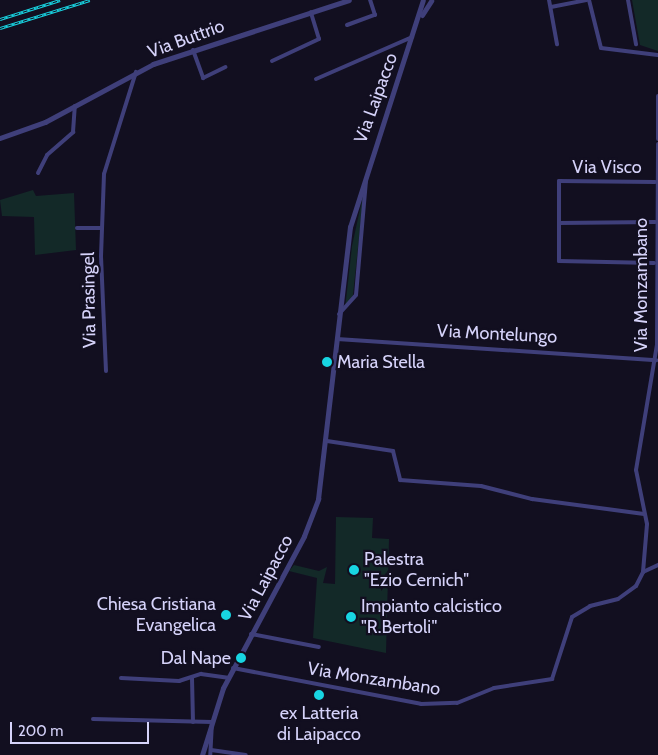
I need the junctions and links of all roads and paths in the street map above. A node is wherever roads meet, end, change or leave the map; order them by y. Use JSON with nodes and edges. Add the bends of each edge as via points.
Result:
{"nodes":[{"id":1,"x":349,"y":0,"type":"edge"},
{"id":2,"x":370,"y":0,"type":"edge"},
{"id":3,"x":429,"y":0,"type":"edge"},
{"id":4,"x":550,"y":0,"type":"edge"},
{"id":5,"x":588,"y":0,"type":"edge"},
{"id":6,"x":628,"y":0,"type":"edge"},
{"id":7,"x":551,"y":7,"type":"junction"},
{"id":8,"x":311,"y":12,"type":"junction"},
{"id":9,"x":346,"y":25,"type":"dead end"},
{"id":10,"x":413,"y":37,"type":"junction"},
{"id":11,"x":557,"y":44,"type":"dead end"},
{"id":12,"x":636,"y":44,"type":"dead end"},
{"id":13,"x":193,"y":50,"type":"junction"},
{"id":14,"x":658,"y":55,"type":"edge"},
{"id":15,"x":272,"y":61,"type":"dead end"},
{"id":16,"x":226,"y":67,"type":"dead end"},
{"id":17,"x":136,"y":72,"type":"junction"},
{"id":18,"x":316,"y":79,"type":"dead end"},
{"id":19,"x":658,"y":96,"type":"edge"},
{"id":20,"x":75,"y":106,"type":"junction"},
{"id":21,"x":0,"y":138,"type":"edge"},
{"id":22,"x":658,"y":139,"type":"edge"},
{"id":23,"x":658,"y":144,"type":"edge"},
{"id":24,"x":366,"y":169,"type":"junction"},
{"id":25,"x":38,"y":172,"type":"dead end"},
{"id":26,"x":656,"y":182,"type":"junction"},
{"id":27,"x":655,"y":222,"type":"junction"},
{"id":28,"x":559,"y":223,"type":"junction"},
{"id":29,"x":77,"y":228,"type":"dead end"},
{"id":30,"x":102,"y":228,"type":"junction"},
{"id":31,"x":654,"y":263,"type":"junction"},
{"id":32,"x":339,"y":314,"type":"junction"},
{"id":33,"x":337,"y":339,"type":"junction"},
{"id":34,"x":656,"y":360,"type":"junction"},
{"id":35,"x":106,"y":371,"type":"dead end"},
{"id":36,"x":328,"y":441,"type":"junction"},
{"id":37,"x":644,"y":514,"type":"junction"},
{"id":38,"x":658,"y":565,"type":"edge"},
{"id":39,"x":644,"y":572,"type":"junction"},
{"id":40,"x":252,"y":634,"type":"junction"},
{"id":41,"x":319,"y":647,"type":"dead end"},
{"id":42,"x":233,"y":668,"type":"junction"},
{"id":43,"x":121,"y":678,"type":"dead end"},
{"id":44,"x":192,"y":678,"type":"junction"},
{"id":45,"x":228,"y":678,"type":"junction"},
{"id":46,"x":93,"y":719,"type":"dead end"},
{"id":47,"x":193,"y":722,"type":"junction"},
{"id":48,"x":212,"y":722,"type":"junction"},
{"id":49,"x":211,"y":752,"type":"edge"},
{"id":50,"x":202,"y":755,"type":"edge"},
{"id":51,"x":246,"y":755,"type":"edge"}],
"edges":[{"from":1,"to":8,"type":"street","name":"Via Buttrio"},
{"from":2,"to":9,"type":"street","via":[[375,15]]},
{"from":3,"to":10,"type":"street","name":"Via Laipacco"},
{"from":4,"to":7,"type":"street"},
{"from":5,"to":7,"type":"street"},
{"from":5,"to":14,"type":"street","via":[[599,46]]},
{"from":6,"to":12,"type":"street"},
{"from":7,"to":11,"type":"street"},
{"from":8,"to":13,"type":"street","name":"Via Buttrio"},
{"from":8,"to":15,"type":"street","via":[[319,39]]},
{"from":10,"to":18,"type":"street","name":"Via Laipacco"},
{"from":10,"to":24,"type":"street","name":"Via Laipacco"},
{"from":13,"to":16,"type":"street","via":[[203,78]]},
{"from":13,"to":17,"type":"street","name":"Via Buttrio"},
{"from":17,"to":20,"type":"street","name":"Via Buttrio"},
{"from":17,"to":30,"type":"street","name":"Via Prasingel","via":[[105,167]]},
{"from":19,"to":22,"type":"street"},
{"from":20,"to":21,"type":"street","name":"Via Buttrio"},
{"from":20,"to":25,"type":"street","via":[[73,132],[48,155]]},
{"from":23,"to":26,"type":"street","name":"Via Monzambano"},
{"from":24,"to":32,"type":"street","name":"Via Laipacco","via":[[350,227]]},
{"from":24,"to":32,"type":"street","name":"Via Laipacco","via":[[356,295]]},
{"from":26,"to":27,"type":"street","name":"Via Monzambano"},
{"from":26,"to":28,"type":"street","name":"Via Visco","via":[[559,181]]},
{"from":27,"to":28,"type":"street"},
{"from":27,"to":31,"type":"street","name":"Via Monzambano"},
{"from":28,"to":31,"type":"street","via":[[559,261]]},
{"from":29,"to":30,"type":"street","name":"Via Prasingel"},
{"from":30,"to":35,"type":"street","name":"Via Prasingel"},
{"from":31,"to":34,"type":"street","name":"Via Monzambano"},
{"from":32,"to":33,"type":"street","name":"Via Laipacco"},
{"from":33,"to":34,"type":"street","name":"Via Montelungo"},
{"from":33,"to":36,"type":"street","name":"Via Laipacco"},
{"from":34,"to":37,"type":"street","name":"Via Monzambano","via":[[636,470]]},
{"from":36,"to":37,"type":"street","via":[[393,451],[400,480],[480,486],[532,500]]},
{"from":36,"to":40,"type":"street","name":"Via Laipacco","via":[[312,516]]},
{"from":37,"to":39,"type":"street","name":"Via Monzambano"},
{"from":38,"to":39,"type":"street"},
{"from":39,"to":42,"type":"street","name":"Via Monzambano","via":[[628,594],[590,606],[572,617],[552,679],[494,688],[466,701],[421,704]]},
{"from":40,"to":41,"type":"street"},
{"from":40,"to":42,"type":"street","name":"Via Laipacco"},
{"from":42,"to":45,"type":"street","name":"Via Laipacco"},
{"from":43,"to":44,"type":"street"},
{"from":44,"to":45,"type":"street","via":[[201,674]]},
{"from":44,"to":47,"type":"street"},
{"from":45,"to":48,"type":"street","name":"Via Laipacco"},
{"from":46,"to":47,"type":"street"},
{"from":47,"to":48,"type":"street"},
{"from":48,"to":49,"type":"street","name":"Via Laipacco"},
{"from":48,"to":50,"type":"street","name":"Via Laipacco"},
{"from":49,"to":51,"type":"street","name":"Via Laipacco"}]}
